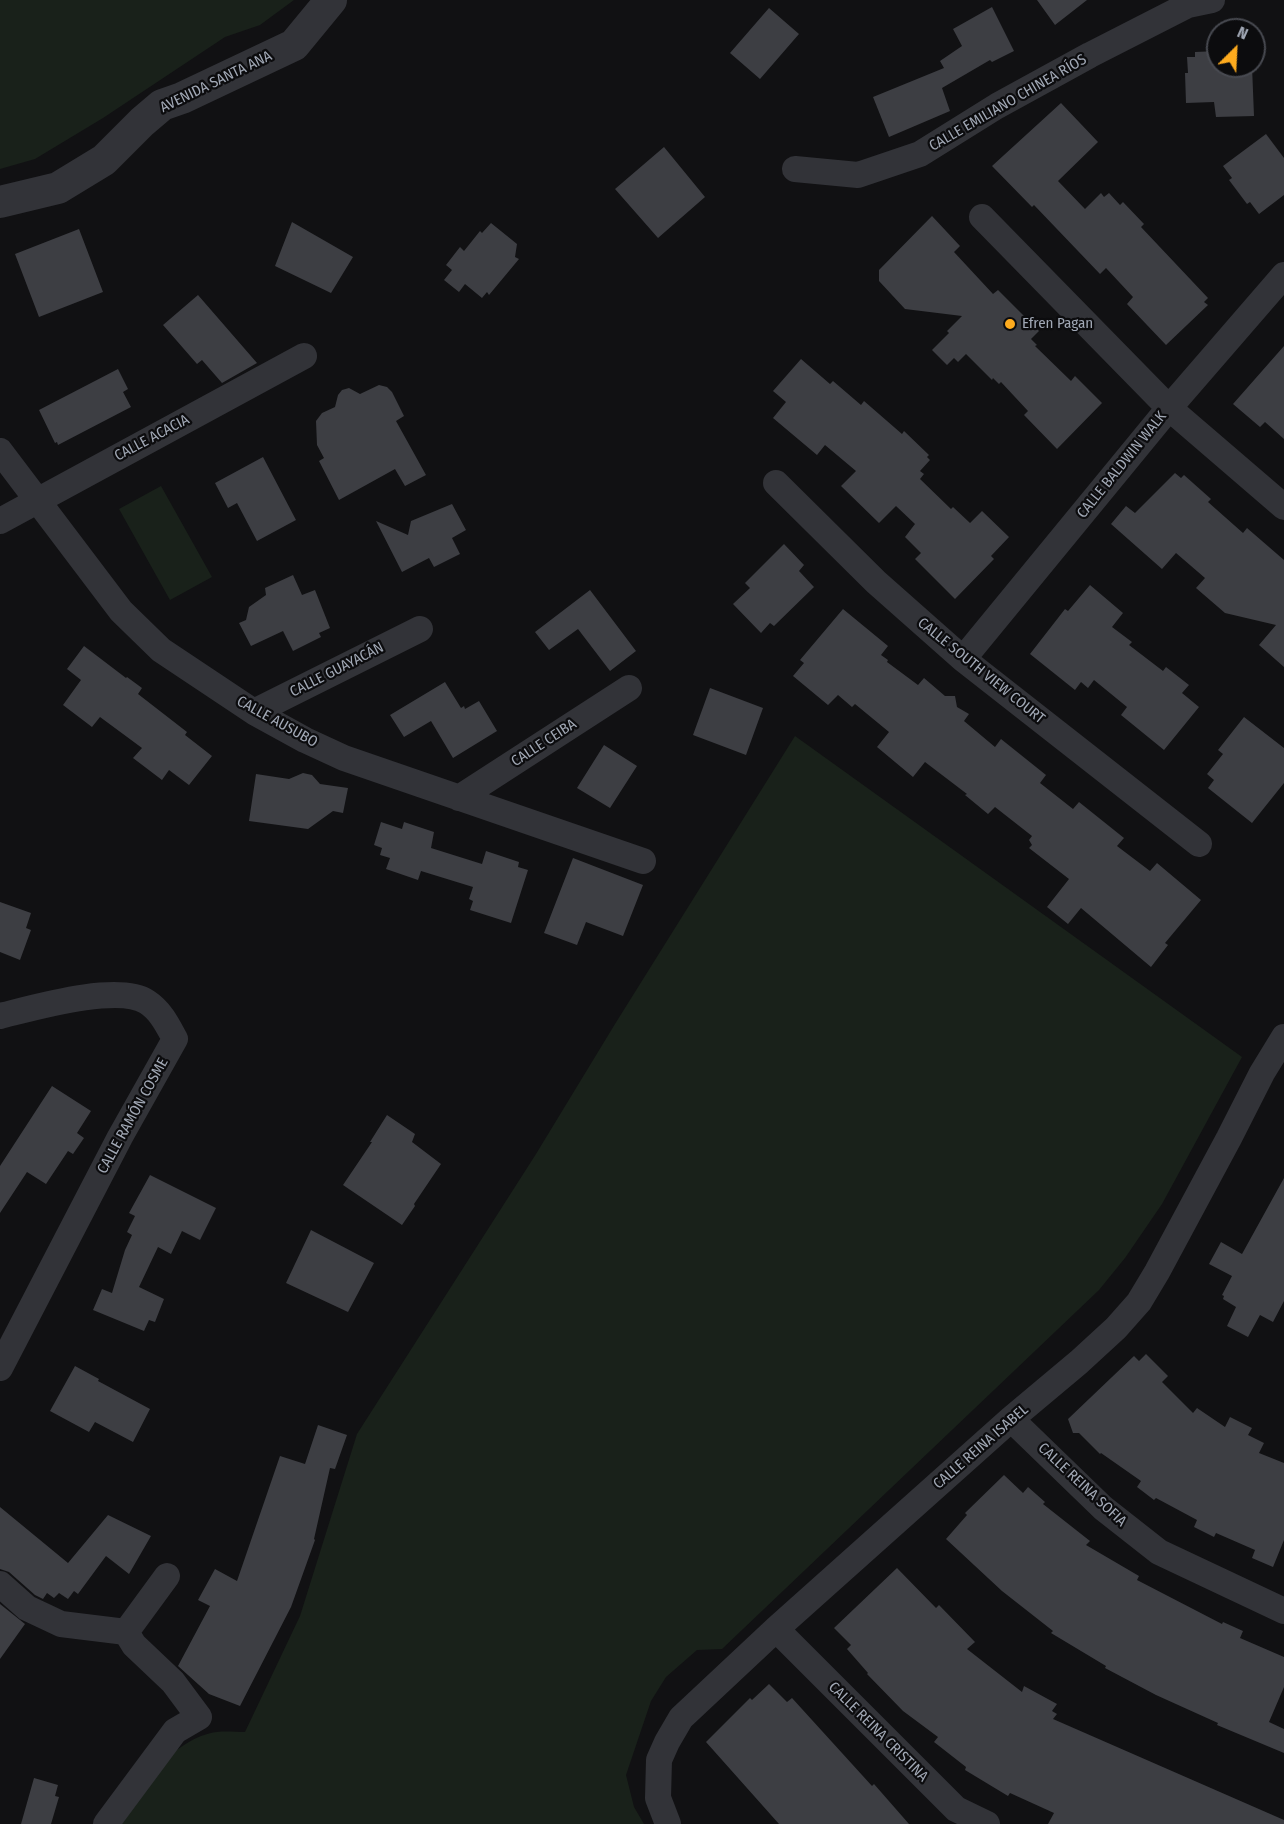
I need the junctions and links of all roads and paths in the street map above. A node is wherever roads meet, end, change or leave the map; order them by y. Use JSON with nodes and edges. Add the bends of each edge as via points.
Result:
{"nodes":[{"id":1,"x":331,"y":0,"type":"edge"},
{"id":2,"x":1212,"y":0,"type":"edge"},
{"id":3,"x":795,"y":169,"type":"dead end"},
{"id":4,"x":0,"y":202,"type":"edge"},
{"id":5,"x":982,"y":217,"type":"dead end"},
{"id":6,"x":1284,"y":275,"type":"edge"},
{"id":7,"x":304,"y":356,"type":"dead end"},
{"id":8,"x":1169,"y":408,"type":"junction"},
{"id":9,"x":0,"y":451,"type":"edge"},
{"id":10,"x":776,"y":483,"type":"dead end"},
{"id":11,"x":37,"y":500,"type":"junction"},
{"id":12,"x":1284,"y":507,"type":"edge"},
{"id":13,"x":0,"y":521,"type":"edge"},
{"id":14,"x":420,"y":628,"type":"dead end"},
{"id":15,"x":963,"y":659,"type":"junction"},
{"id":16,"x":629,"y":688,"type":"dead end"},
{"id":17,"x":254,"y":712,"type":"junction"},
{"id":18,"x":459,"y":798,"type":"junction"},
{"id":19,"x":1199,"y":844,"type":"dead end"},
{"id":20,"x":643,"y":861,"type":"dead end"},
{"id":21,"x":0,"y":1016,"type":"edge"},
{"id":22,"x":1284,"y":1037,"type":"edge"},
{"id":23,"x":0,"y":1368,"type":"edge"},
{"id":24,"x":1011,"y":1419,"type":"junction"},
{"id":25,"x":167,"y":1576,"type":"dead end"},
{"id":26,"x":0,"y":1584,"type":"edge"},
{"id":27,"x":1284,"y":1611,"type":"edge"},
{"id":28,"x":776,"y":1629,"type":"junction"},
{"id":29,"x":126,"y":1632,"type":"junction"},
{"id":30,"x":106,"y":1824,"type":"edge"},
{"id":31,"x":668,"y":1824,"type":"edge"},
{"id":32,"x":987,"y":1824,"type":"edge"}],
"edges":[{"from":1,"to":4,"type":"street","name":"AVENIDA SANTA ANA","via":[[294,45],[162,105],[104,160],[58,188]]},
{"from":2,"to":3,"type":"street","name":"CALLE EMILIANO CHINEA RÍOS","via":[[1188,5],[1090,55],[920,154],[858,175]]},
{"from":5,"to":8,"type":"street"},
{"from":6,"to":8,"type":"street","name":"CALLE BALDWIN WALK"},
{"from":7,"to":11,"type":"street","name":"CALLE ACACIA"},
{"from":8,"to":12,"type":"street"},
{"from":8,"to":15,"type":"street","name":"CALLE BALDWIN WALK"},
{"from":9,"to":11,"type":"street","name":"CALLE AUSUBO"},
{"from":10,"to":15,"type":"street","name":"CALLE SOUTH VIEW COURT","via":[[876,582]]},
{"from":11,"to":13,"type":"street","name":"CALLE ACACIA"},
{"from":11,"to":17,"type":"street","name":"CALLE AUSUBO","via":[[129,619],[161,650]]},
{"from":14,"to":17,"type":"street","name":"CALLE GUAYACÁN"},
{"from":15,"to":19,"type":"street","name":"CALLE SOUTH VIEW COURT"},
{"from":16,"to":18,"type":"street","name":"CALLE CEIBA"},
{"from":17,"to":18,"type":"street","name":"CALLE AUSUBO","via":[[344,758]]},
{"from":18,"to":20,"type":"street","name":"CALLE AUSUBO"},
{"from":21,"to":23,"type":"street","name":"CALLE RAMÓN COSME","via":[[72,998],[127,995],[146,1001],[160,1013],[176,1039],[120,1137]]},
{"from":22,"to":24,"type":"street","name":"CALLE REINA ISABEL","via":[[1139,1302],[1079,1362]]},
{"from":24,"to":27,"type":"street","name":"CALLE REINA SOFIA","via":[[1102,1508],[1159,1552]]},
{"from":24,"to":28,"type":"street","name":"CALLE REINA ISABEL"},
{"from":25,"to":29,"type":"street"},
{"from":26,"to":29,"type":"street","via":[[27,1608],[61,1624]]},
{"from":28,"to":31,"type":"street","name":"CALLE REINA ISABEL","via":[[681,1718],[667,1742],[659,1760],[658,1798]]},
{"from":28,"to":32,"type":"street","name":"CALLE REINA CRISTINA","via":[[956,1809]]},
{"from":29,"to":30,"type":"street","via":[[134,1645],[173,1682],[199,1717],[176,1731]]}]}
